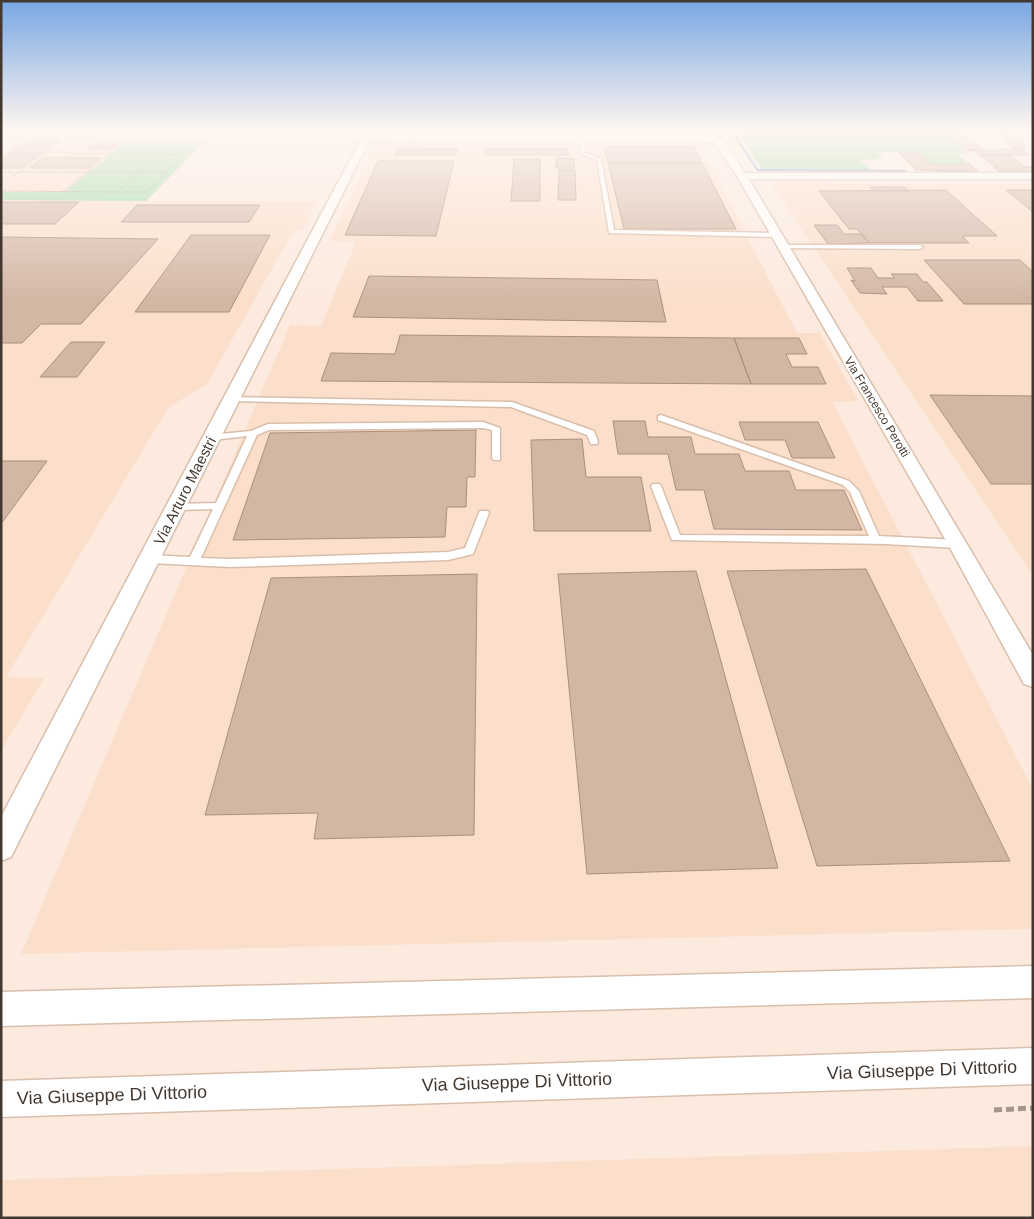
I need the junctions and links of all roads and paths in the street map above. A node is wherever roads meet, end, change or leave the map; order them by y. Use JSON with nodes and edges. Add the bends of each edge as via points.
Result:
{"nodes":[{"id":1,"x":69,"y":187,"type":"edge"},
{"id":2,"x":124,"y":187,"type":"edge"},
{"id":3,"x":152,"y":187,"type":"edge"},
{"id":4,"x":341,"y":187,"type":"edge"},
{"id":5,"x":604,"y":187,"type":"edge"},
{"id":6,"x":748,"y":187,"type":"edge"},
{"id":7,"x":1,"y":191,"type":"edge"},
{"id":8,"x":63,"y":192,"type":"junction"},
{"id":9,"x":118,"y":192,"type":"junction"},
{"id":10,"x":779,"y":240,"type":"junction"},
{"id":11,"x":920,"y":247,"type":"dead end"},
{"id":12,"x":232,"y":399,"type":"junction"},
{"id":13,"x":661,"y":418,"type":"dead end"},
{"id":14,"x":253,"y":433,"type":"junction"},
{"id":15,"x":213,"y":437,"type":"junction"},
{"id":16,"x":594,"y":442,"type":"dead end"},
{"id":17,"x":497,"y":458,"type":"dead end"},
{"id":18,"x":656,"y":486,"type":"dead end"},
{"id":19,"x":219,"y":506,"type":"junction"},
{"id":20,"x":177,"y":507,"type":"junction"},
{"id":21,"x":484,"y":513,"type":"dead end"},
{"id":22,"x":876,"y":540,"type":"junction"},
{"id":23,"x":958,"y":544,"type":"junction"},
{"id":24,"x":150,"y":559,"type":"junction"},
{"id":25,"x":194,"y":561,"type":"junction"},
{"id":26,"x":1033,"y":677,"type":"edge"},
{"id":27,"x":1,"y":847,"type":"edge"},
{"id":28,"x":1033,"y":982,"type":"edge"},
{"id":29,"x":1,"y":1009,"type":"edge"},
{"id":30,"x":1033,"y":1066,"type":"edge"},
{"id":31,"x":1,"y":1099,"type":"edge"},
{"id":32,"x":1033,"y":1108,"type":"edge"},
{"id":33,"x":994,"y":1110,"type":"dead end"}],
"edges":[{"from":1,"to":8,"type":"path"},
{"from":2,"to":9,"type":"path"},
{"from":3,"to":9,"type":"path","via":[[147,192]]},
{"from":4,"to":12,"type":"street","name":"Via Arturo Maestri"},
{"from":5,"to":10,"type":"lane","via":[[612,232],[743,233]]},
{"from":6,"to":10,"type":"street","name":"Via Francesco Perotti"},
{"from":7,"to":8,"type":"path"},
{"from":8,"to":9,"type":"path"},
{"from":10,"to":11,"type":"lane"},
{"from":10,"to":23,"type":"street","name":"Via Francesco Perotti"},
{"from":12,"to":15,"type":"street","name":"Via Arturo Maestri"},
{"from":12,"to":16,"type":"lane","via":[[512,405],[591,433]]},
{"from":13,"to":22,"type":"lane","via":[[846,483],[854,491]]},
{"from":14,"to":15,"type":"lane"},
{"from":14,"to":17,"type":"lane","via":[[268,427],[483,425],[496,428]]},
{"from":14,"to":19,"type":"lane"},
{"from":15,"to":20,"type":"street","name":"Via Arturo Maestri"},
{"from":18,"to":22,"type":"lane","via":[[676,538]]},
{"from":19,"to":20,"type":"lane"},
{"from":19,"to":25,"type":"lane"},
{"from":20,"to":24,"type":"street","name":"Via Arturo Maestri"},
{"from":21,"to":25,"type":"lane","via":[[469,551],[448,556],[230,563]]},
{"from":22,"to":23,"type":"lane"},
{"from":23,"to":26,"type":"street","name":"Via Francesco Perotti"},
{"from":24,"to":25,"type":"lane"},
{"from":24,"to":27,"type":"street","name":"Via Arturo Maestri"},
{"from":28,"to":29,"type":"street"},
{"from":30,"to":31,"type":"street","name":"Via Giuseppe Di Vittorio"},
{"from":32,"to":33,"type":"path"}]}
